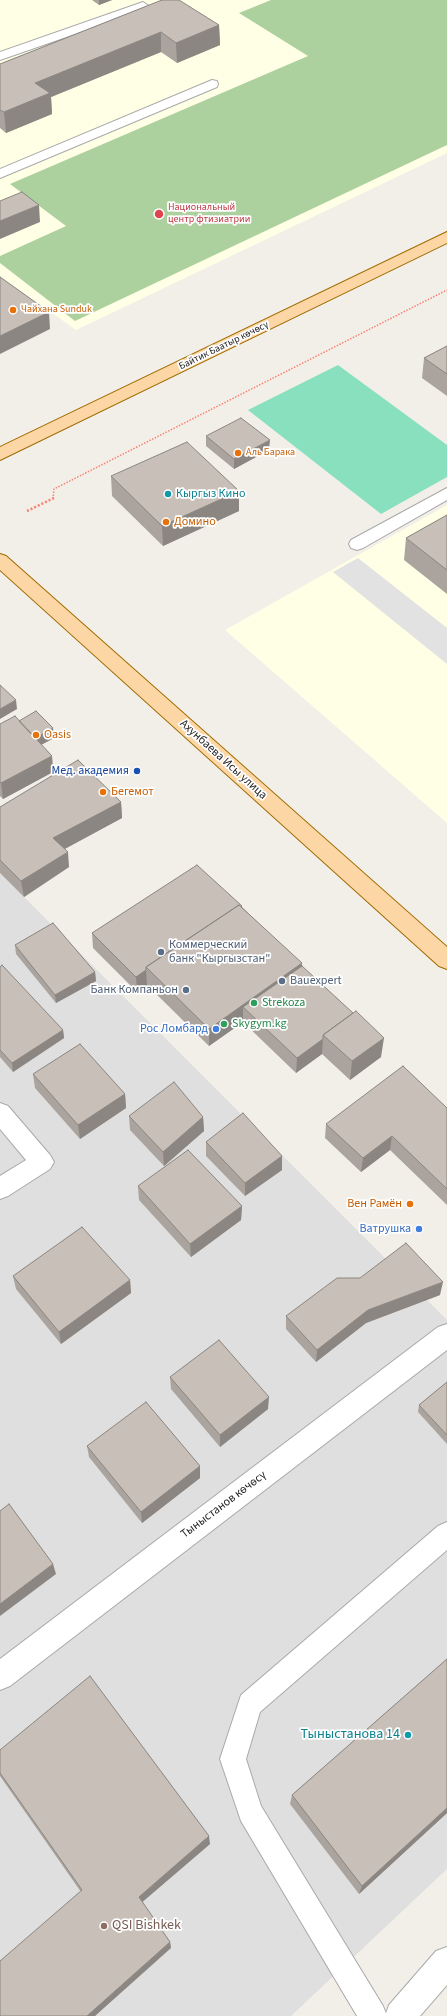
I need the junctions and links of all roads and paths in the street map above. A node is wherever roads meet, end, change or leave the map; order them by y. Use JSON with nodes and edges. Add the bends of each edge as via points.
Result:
{"nodes":[{"id":1,"x":143,"y":6,"type":"edge"},
{"id":2,"x":0,"y":56,"type":"edge"},
{"id":3,"x":212,"y":84,"type":"dead end"},
{"id":4,"x":0,"y":174,"type":"edge"},
{"id":5,"x":447,"y":237,"type":"edge"},
{"id":6,"x":447,"y":290,"type":"edge"},
{"id":7,"x":0,"y":454,"type":"edge"},
{"id":8,"x":447,"y":493,"type":"edge"},
{"id":9,"x":27,"y":511,"type":"dead end"},
{"id":10,"x":357,"y":544,"type":"dead end"},
{"id":11,"x":0,"y":560,"type":"edge"},
{"id":12,"x":447,"y":960,"type":"edge"},
{"id":13,"x":0,"y":1112,"type":"edge"},
{"id":14,"x":0,"y":1189,"type":"edge"},
{"id":15,"x":447,"y":1335,"type":"edge"},
{"id":16,"x":447,"y":1534,"type":"edge"},
{"id":17,"x":0,"y":1676,"type":"edge"},
{"id":18,"x":447,"y":1962,"type":"edge"},
{"id":19,"x":373,"y":2016,"type":"edge"},
{"id":20,"x":400,"y":2016,"type":"edge"}],
"edges":[{"from":1,"to":2,"type":"lane"},
{"from":3,"to":4,"type":"lane"},
{"from":5,"to":7,"type":"main road","name":"Байтик Баатыр көчөсү"},
{"from":6,"to":9,"type":"path","via":[[54,489],[54,498]]},
{"from":8,"to":10,"type":"lane"},
{"from":11,"to":12,"type":"main road","name":"Ахунбаева Исы улица"},
{"from":13,"to":14,"type":"street","via":[[42,1162]]},
{"from":15,"to":17,"type":"street","name":"Тыныстанов көчөсү"},
{"from":16,"to":19,"type":"lane","via":[[250,1704],[233,1760],[250,1812]]},
{"from":18,"to":20,"type":"street"}]}
